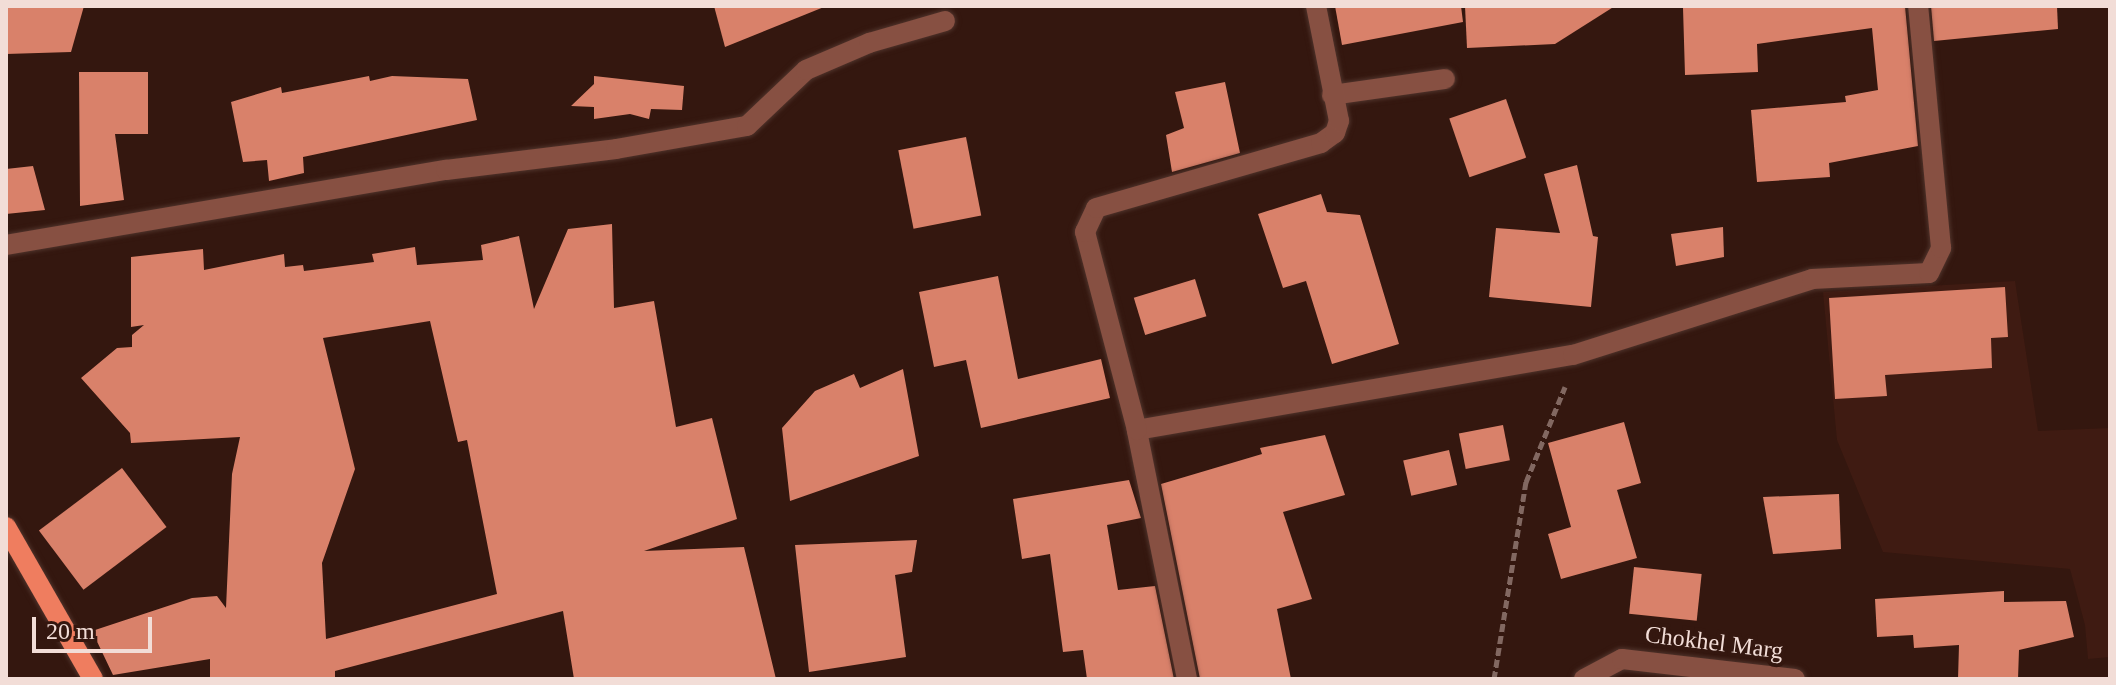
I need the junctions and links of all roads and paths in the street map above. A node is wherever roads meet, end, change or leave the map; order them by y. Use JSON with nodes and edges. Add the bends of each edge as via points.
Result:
{"nodes":[{"id":1,"x":1316,"y":6,"type":"edge"},
{"id":2,"x":1918,"y":6,"type":"edge"},
{"id":3,"x":945,"y":21,"type":"dead end"},
{"id":4,"x":1445,"y":79,"type":"dead end"},
{"id":5,"x":1332,"y":95,"type":"junction"},
{"id":6,"x":6,"y":245,"type":"edge"},
{"id":7,"x":1573,"y":355,"type":"junction"},
{"id":8,"x":1137,"y":430,"type":"junction"},
{"id":9,"x":6,"y":527,"type":"edge"},
{"id":10,"x":93,"y":679,"type":"edge"},
{"id":11,"x":1187,"y":679,"type":"edge"},
{"id":12,"x":1494,"y":679,"type":"edge"},
{"id":13,"x":1584,"y":679,"type":"edge"},
{"id":14,"x":1795,"y":679,"type":"edge"}],
"edges":[{"from":1,"to":5,"type":"street"},
{"from":2,"to":7,"type":"street","via":[[1941,248],[1929,273],[1812,279]]},
{"from":3,"to":6,"type":"street","via":[[869,43],[806,70],[747,126],[446,170]]},
{"from":4,"to":5,"type":"street"},
{"from":5,"to":8,"type":"street","via":[[1339,121],[1335,133],[1321,143],[1096,208],[1088,215],[1085,232]]},
{"from":7,"to":8,"type":"street"},
{"from":7,"to":12,"type":"path","via":[[1563,395],[1526,482]]},
{"from":8,"to":11,"type":"street"},
{"from":9,"to":10,"type":"main road"},
{"from":13,"to":14,"type":"street","name":"Chokhel Marg","via":[[1622,659]]}]}
